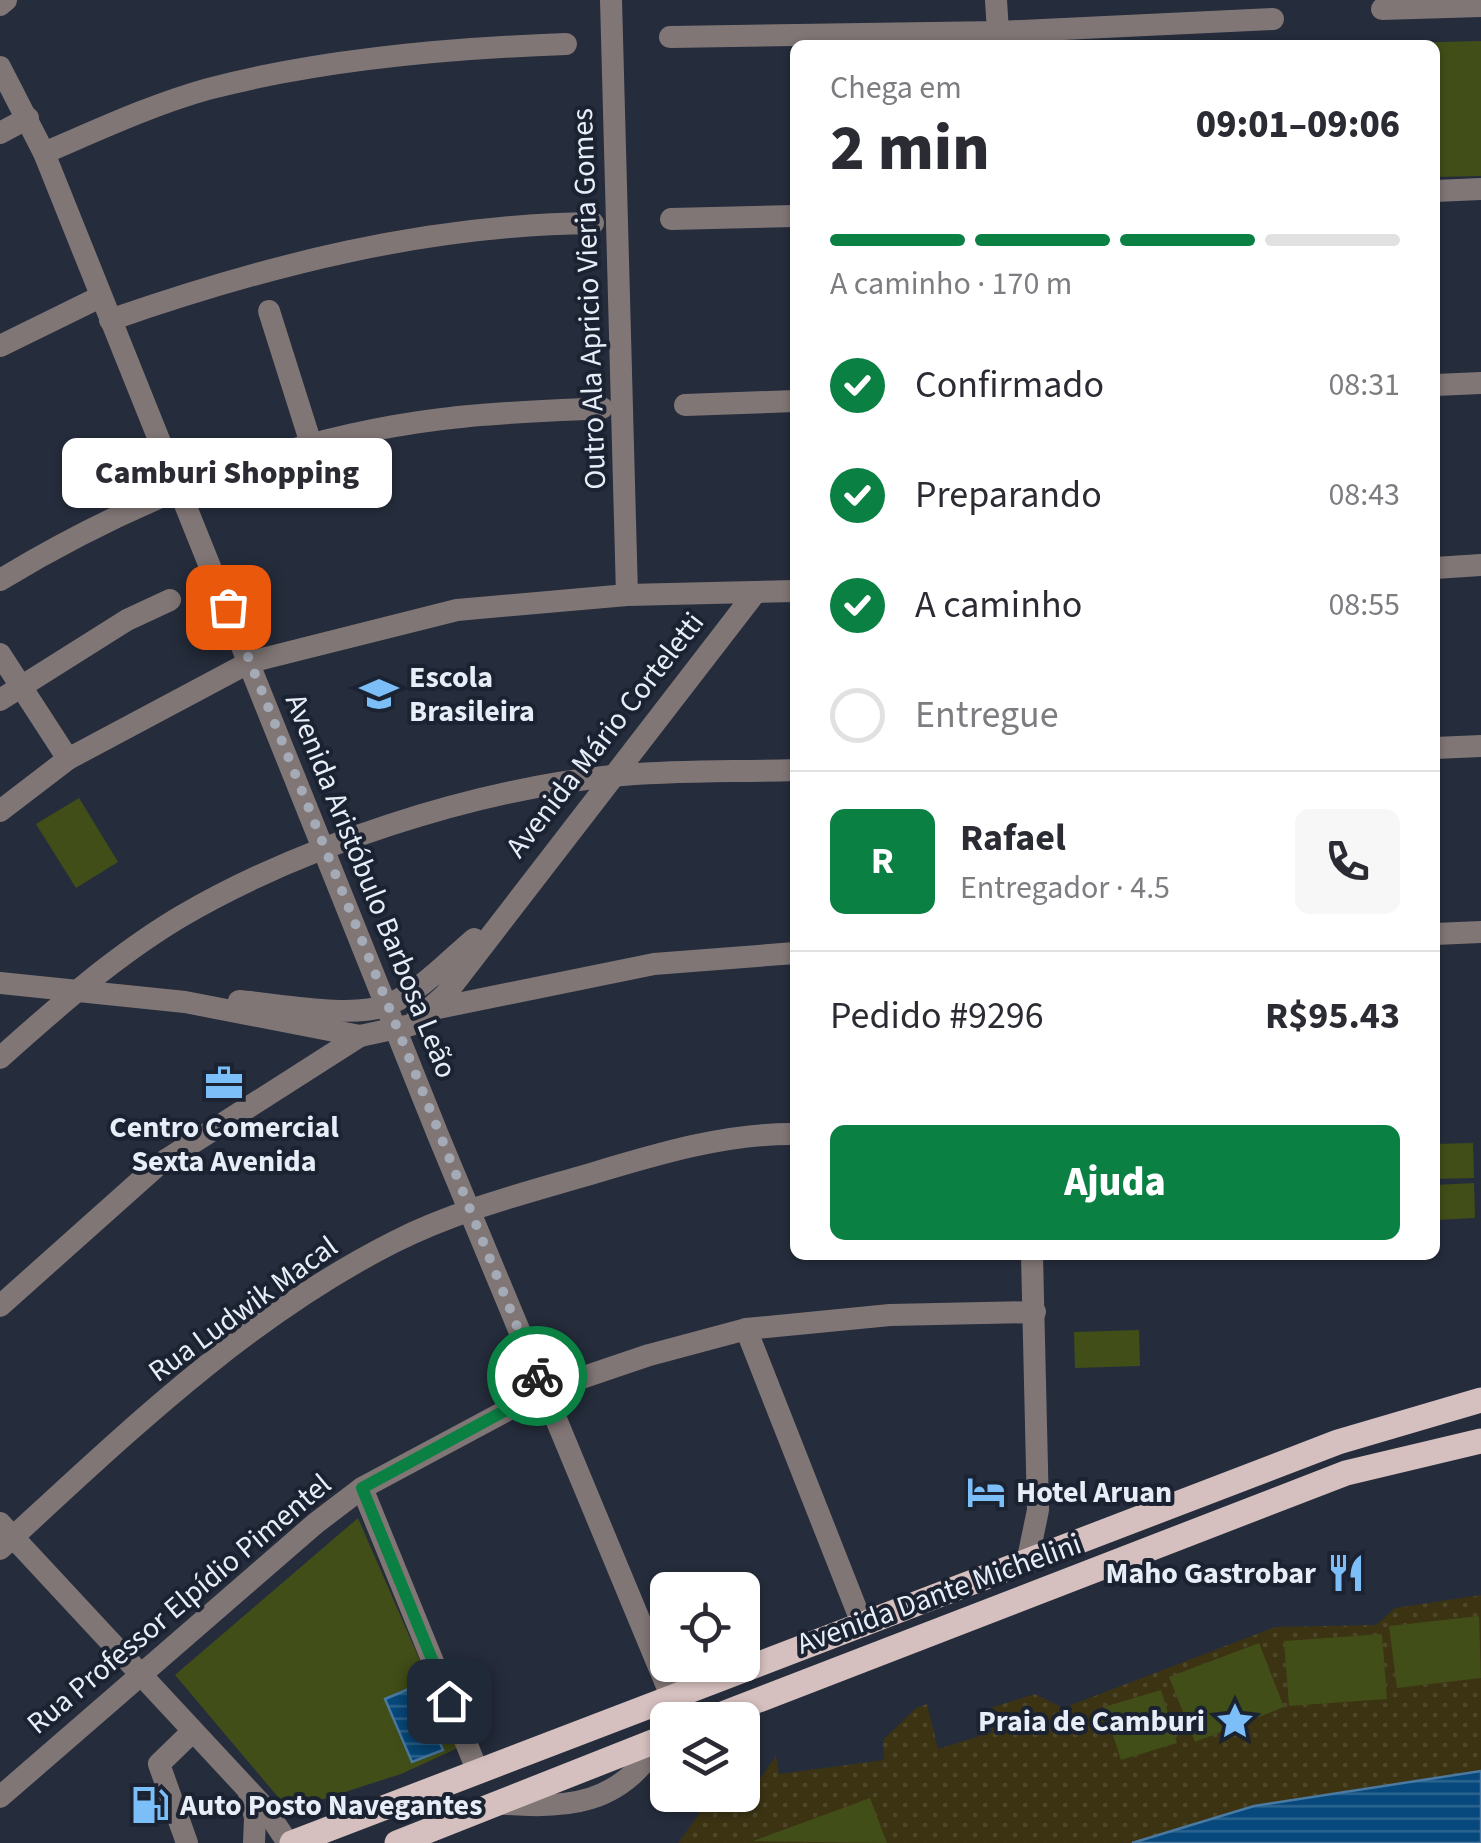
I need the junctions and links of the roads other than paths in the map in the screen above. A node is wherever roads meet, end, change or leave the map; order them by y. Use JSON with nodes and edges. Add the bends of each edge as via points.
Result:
{"nodes":[{"id":1,"x":6,"y":0,"type":"edge"},
{"id":2,"x":611,"y":0,"type":"edge"},
{"id":3,"x":996,"y":0,"type":"edge"},
{"id":4,"x":0,"y":6,"type":"edge"},
{"id":5,"x":1481,"y":6,"type":"edge"},
{"id":6,"x":1382,"y":10,"type":"dead end"},
{"id":7,"x":1272,"y":19,"type":"dead end"},
{"id":8,"x":998,"y":32,"type":"junction"},
{"id":9,"x":670,"y":37,"type":"dead end"},
{"id":10,"x":1116,"y":37,"type":"edge"},
{"id":11,"x":873,"y":38,"type":"edge"},
{"id":12,"x":566,"y":44,"type":"dead end"},
{"id":13,"x":2,"y":65,"type":"edge"},
{"id":14,"x":28,"y":118,"type":"junction"},
{"id":15,"x":0,"y":133,"type":"edge"},
{"id":16,"x":44,"y":153,"type":"junction"},
{"id":17,"x":1481,"y":189,"type":"edge"},
{"id":18,"x":1440,"y":191,"type":"edge"},
{"id":19,"x":790,"y":216,"type":"edge"},
{"id":20,"x":671,"y":219,"type":"dead end"},
{"id":21,"x":593,"y":223,"type":"dead end"},
{"id":22,"x":100,"y":297,"type":"junction"},
{"id":23,"x":269,"y":311,"type":"dead end"},
{"id":24,"x":110,"y":320,"type":"junction"},
{"id":25,"x":9,"y":342,"type":"edge"},
{"id":26,"x":1481,"y":383,"type":"edge"},
{"id":27,"x":1440,"y":385,"type":"edge"},
{"id":28,"x":790,"y":401,"type":"edge"},
{"id":29,"x":684,"y":406,"type":"dead end"},
{"id":30,"x":602,"y":408,"type":"dead end"},
{"id":31,"x":312,"y":447,"type":"junction"},
{"id":32,"x":178,"y":487,"type":"junction"},
{"id":33,"x":1481,"y":566,"type":"edge"},
{"id":34,"x":1440,"y":568,"type":"edge"},
{"id":35,"x":0,"y":580,"type":"edge"},
{"id":36,"x":790,"y":591,"type":"edge"},
{"id":37,"x":754,"y":592,"type":"junction"},
{"id":38,"x":627,"y":596,"type":"junction"},
{"id":39,"x":170,"y":600,"type":"dead end"},
{"id":40,"x":0,"y":654,"type":"edge"},
{"id":41,"x":250,"y":662,"type":"junction"},
{"id":42,"x":20,"y":684,"type":"junction"},
{"id":43,"x":0,"y":700,"type":"edge"},
{"id":44,"x":1481,"y":746,"type":"edge"},
{"id":45,"x":1440,"y":748,"type":"edge"},
{"id":46,"x":68,"y":759,"type":"junction"},
{"id":47,"x":790,"y":770,"type":"edge"},
{"id":48,"x":614,"y":776,"type":"junction"},
{"id":49,"x":0,"y":811,"type":"edge"},
{"id":50,"x":325,"y":850,"type":"junction"},
{"id":51,"x":503,"y":914,"type":"junction"},
{"id":52,"x":1481,"y":932,"type":"edge"},
{"id":53,"x":1440,"y":934,"type":"edge"},
{"id":54,"x":790,"y":952,"type":"edge"},
{"id":55,"x":0,"y":983,"type":"edge"},
{"id":56,"x":75,"y":991,"type":"junction"},
{"id":57,"x":185,"y":1002,"type":"junction"},
{"id":58,"x":386,"y":1005,"type":"junction"},
{"id":59,"x":433,"y":1009,"type":"junction"},
{"id":60,"x":396,"y":1032,"type":"junction"},
{"id":61,"x":360,"y":1036,"type":"junction"},
{"id":62,"x":0,"y":1058,"type":"edge"},
{"id":63,"x":790,"y":1135,"type":"edge"},
{"id":64,"x":470,"y":1210,"type":"junction"},
{"id":65,"x":1032,"y":1260,"type":"edge"},
{"id":66,"x":0,"y":1306,"type":"edge"},
{"id":67,"x":1036,"y":1312,"type":"junction"},
{"id":68,"x":746,"y":1329,"type":"junction"},
{"id":69,"x":543,"y":1390,"type":"junction"},
{"id":70,"x":1481,"y":1400,"type":"edge"},
{"id":71,"x":1481,"y":1441,"type":"edge"},
{"id":72,"x":362,"y":1488,"type":"junction"},
{"id":73,"x":1038,"y":1510,"type":"junction"},
{"id":74,"x":4,"y":1536,"type":"edge"},
{"id":75,"x":1069,"y":1546,"type":"junction"},
{"id":76,"x":1026,"y":1562,"type":"junction"},
{"id":77,"x":863,"y":1626,"type":"junction"},
{"id":78,"x":140,"y":1674,"type":"junction"},
{"id":79,"x":673,"y":1702,"type":"edge"},
{"id":80,"x":692,"y":1702,"type":"edge"},
{"id":81,"x":753,"y":1702,"type":"edge"},
{"id":82,"x":650,"y":1717,"type":"edge"},
{"id":83,"x":193,"y":1731,"type":"junction"},
{"id":84,"x":650,"y":1743,"type":"edge"},
{"id":85,"x":478,"y":1772,"type":"junction"},
{"id":86,"x":248,"y":1790,"type":"junction"},
{"id":87,"x":0,"y":1797,"type":"edge"},
{"id":88,"x":187,"y":1843,"type":"edge"},
{"id":89,"x":254,"y":1843,"type":"edge"},
{"id":90,"x":290,"y":1843,"type":"edge"},
{"id":91,"x":397,"y":1843,"type":"edge"}],
"edges":[{"from":1,"to":4,"type":"street"},
{"from":2,"to":38,"type":"street","name":"Outro Ala Apricio Vieria Gomes"},
{"from":3,"to":8,"type":"street"},
{"from":5,"to":6,"type":"street"},
{"from":7,"to":10,"type":"street"},
{"from":8,"to":10,"type":"street"},
{"from":8,"to":11,"type":"street"},
{"from":9,"to":11,"type":"street"},
{"from":12,"to":16,"type":"street","via":[[408,55],[212,88]]},
{"from":13,"to":14,"type":"street","name":"Avenida Aristóbulo Barbosa Leão"},
{"from":14,"to":15,"type":"street"},
{"from":14,"to":16,"type":"street","name":"Avenida Aristóbulo Barbosa Leão"},
{"from":16,"to":22,"type":"street","name":"Avenida Aristóbulo Barbosa Leão"},
{"from":17,"to":18,"type":"street"},
{"from":19,"to":20,"type":"street"},
{"from":21,"to":24,"type":"street","via":[[371,244],[212,285]]},
{"from":22,"to":24,"type":"street","name":"Avenida Aristóbulo Barbosa Leão"},
{"from":22,"to":25,"type":"street"},
{"from":23,"to":31,"type":"street"},
{"from":24,"to":32,"type":"street","name":"Avenida Aristóbulo Barbosa Leão"},
{"from":26,"to":27,"type":"street"},
{"from":28,"to":29,"type":"street"},
{"from":30,"to":31,"type":"street","via":[[440,419]]},
{"from":31,"to":32,"type":"street"},
{"from":32,"to":35,"type":"street","via":[[82,530]]},
{"from":32,"to":41,"type":"street","name":"Avenida Aristóbulo Barbosa Leão"},
{"from":33,"to":34,"type":"street"},
{"from":36,"to":37,"type":"street"},
{"from":37,"to":38,"type":"street"},
{"from":37,"to":48,"type":"street","name":"Avenida Mário Corteletti"},
{"from":38,"to":41,"type":"street","via":[[457,610]]},
{"from":39,"to":42,"type":"street"},
{"from":40,"to":42,"type":"street"},
{"from":41,"to":46,"type":"street"},
{"from":41,"to":50,"type":"street","name":"Avenida Aristóbulo Barbosa Leão"},
{"from":42,"to":43,"type":"street"},
{"from":42,"to":46,"type":"street"},
{"from":44,"to":45,"type":"street"},
{"from":46,"to":49,"type":"street"},
{"from":47,"to":48,"type":"street"},
{"from":48,"to":50,"type":"street","via":[[491,799]]},
{"from":48,"to":51,"type":"street","name":"Avenida Mário Corteletti"},
{"from":50,"to":56,"type":"street","via":[[180,918]]},
{"from":50,"to":58,"type":"street","name":"Avenida Aristóbulo Barbosa Leão"},
{"from":51,"to":58,"type":"street","name":"Avenida Mário Corteletti","via":[[422,984]]},
{"from":51,"to":59,"type":"street","name":"Avenida Mário Corteletti"},
{"from":52,"to":53,"type":"street"},
{"from":54,"to":59,"type":"street","via":[[654,964]]},
{"from":55,"to":56,"type":"street"},
{"from":56,"to":57,"type":"street"},
{"from":56,"to":62,"type":"street"},
{"from":57,"to":58,"type":"street"},
{"from":57,"to":61,"type":"street"},
{"from":58,"to":60,"type":"street","name":"Avenida Aristóbulo Barbosa Leão"},
{"from":59,"to":60,"type":"street","name":"Avenida Mário Corteletti"},
{"from":60,"to":61,"type":"street"},
{"from":60,"to":64,"type":"street","name":"Avenida Aristóbulo Barbosa Leão"},
{"from":61,"to":66,"type":"street","via":[[158,1165]]},
{"from":63,"to":64,"type":"street","name":"Rua Ludwik Macal","via":[[696,1146]]},
{"from":64,"to":69,"type":"street","name":"Avenida Aristóbulo Barbosa Leão"},
{"from":64,"to":74,"type":"street","name":"Rua Ludwik Macal","via":[[396,1241],[288,1306]]},
{"from":65,"to":67,"type":"street"},
{"from":67,"to":68,"type":"street","name":"Rua Professor Elpídio Pimentel","via":[[890,1315]]},
{"from":67,"to":73,"type":"street"},
{"from":68,"to":69,"type":"street","name":"Rua Professor Elpídio Pimentel"},
{"from":68,"to":77,"type":"street"},
{"from":69,"to":72,"type":"street","name":"Rua Professor Elpídio Pimentel"},
{"from":69,"to":79,"type":"street","name":"Avenida Aristóbulo Barbosa Leão"},
{"from":70,"to":75,"type":"main road","name":"Avenida Dante Michelini","via":[[1338,1442]]},
{"from":71,"to":81,"type":"main road","name":"Avenida Dante Michelini","via":[[1346,1473]]},
{"from":72,"to":78,"type":"street","name":"Rua Professor Elpídio Pimentel"},
{"from":72,"to":85,"type":"street"},
{"from":73,"to":75,"type":"street"},
{"from":73,"to":76,"type":"street"},
{"from":74,"to":78,"type":"street"},
{"from":75,"to":76,"type":"main road","name":"Avenida Dante Michelini"},
{"from":76,"to":77,"type":"main road","name":"Avenida Dante Michelini"},
{"from":77,"to":80,"type":"main road","name":"Avenida Dante Michelini"},
{"from":78,"to":83,"type":"street"},
{"from":78,"to":87,"type":"street","name":"Rua Professor Elpídio Pimentel"},
{"from":82,"to":85,"type":"main road","name":"Avenida Dante Michelini"},
{"from":83,"to":86,"type":"street"},
{"from":83,"to":88,"type":"street","via":[[159,1764]]},
{"from":84,"to":91,"type":"main road"},
{"from":85,"to":90,"type":"main road","name":"Avenida Dante Michelini"},
{"from":86,"to":89,"type":"street"},
{"from":86,"to":90,"type":"street"}]}
